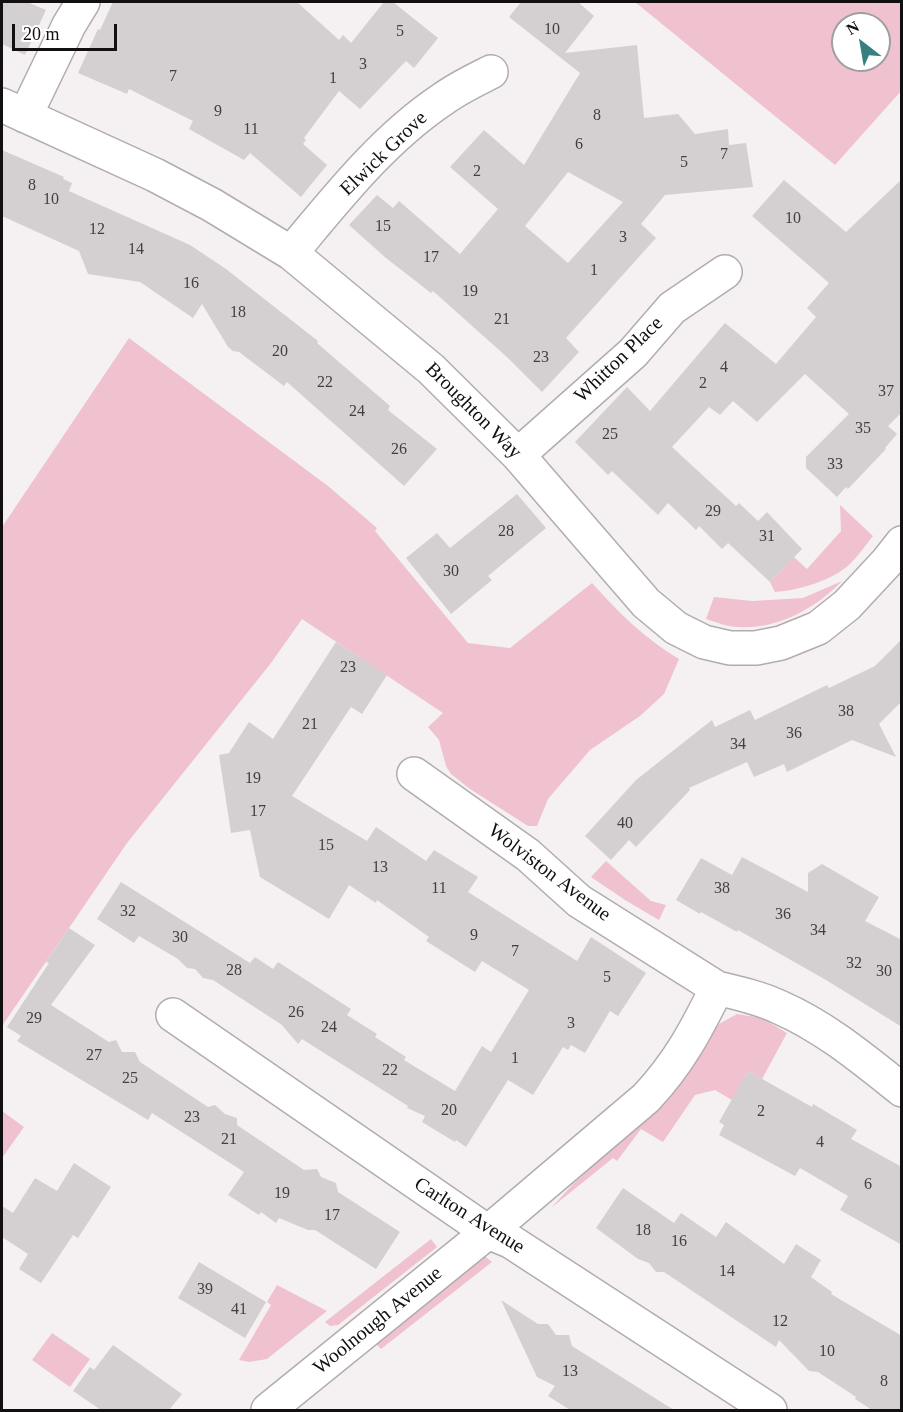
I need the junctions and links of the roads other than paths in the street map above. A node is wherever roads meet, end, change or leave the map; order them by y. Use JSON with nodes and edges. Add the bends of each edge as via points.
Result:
{"nodes":[{"id":1,"x":83,"y":2,"type":"edge"},
{"id":2,"x":491,"y":72,"type":"dead end"},
{"id":3,"x":13,"y":110,"type":"edge"},
{"id":4,"x":291,"y":253,"type":"junction"},
{"id":5,"x":725,"y":272,"type":"dead end"},
{"id":6,"x":518,"y":455,"type":"junction"},
{"id":7,"x":902,"y":543,"type":"edge"},
{"id":8,"x":414,"y":774,"type":"dead end"},
{"id":9,"x":717,"y":988,"type":"junction"},
{"id":10,"x":173,"y":1015,"type":"dead end"},
{"id":11,"x":902,"y":1090,"type":"edge"},
{"id":12,"x":488,"y":1232,"type":"junction"},
{"id":13,"x":267,"y":1410,"type":"edge"},
{"id":14,"x":770,"y":1410,"type":"edge"}],
"edges":[{"from":1,"to":3,"type":"street"},
{"from":2,"to":4,"type":"street","name":"Elwick Grove","via":[[443,98],[407,127],[360,172]]},
{"from":3,"to":4,"type":"street","name":"Broughton Way","via":[[155,175]]},
{"from":4,"to":6,"type":"street","name":"Broughton Way","via":[[431,369]]},
{"from":5,"to":6,"type":"street","name":"Whitton Place","via":[[672,308],[633,353]]},
{"from":6,"to":7,"type":"street","name":"Broughton Way","via":[[646,603],[676,628],[721,646],[765,646],[818,628],[847,605]]},
{"from":8,"to":9,"type":"street","name":"Wolviston Avenue","via":[[528,855],[579,900]]},
{"from":9,"to":11,"type":"street","name":"Wolviston Avenue","via":[[778,1006],[822,1030]]},
{"from":9,"to":12,"type":"street","via":[[687,1047],[653,1090]]},
{"from":10,"to":12,"type":"street","name":"Carlton Avenue"},
{"from":12,"to":13,"type":"street","name":"Woolnough Avenue"},
{"from":12,"to":14,"type":"street","name":"Carlton Avenue","via":[[510,1241]]}]}
